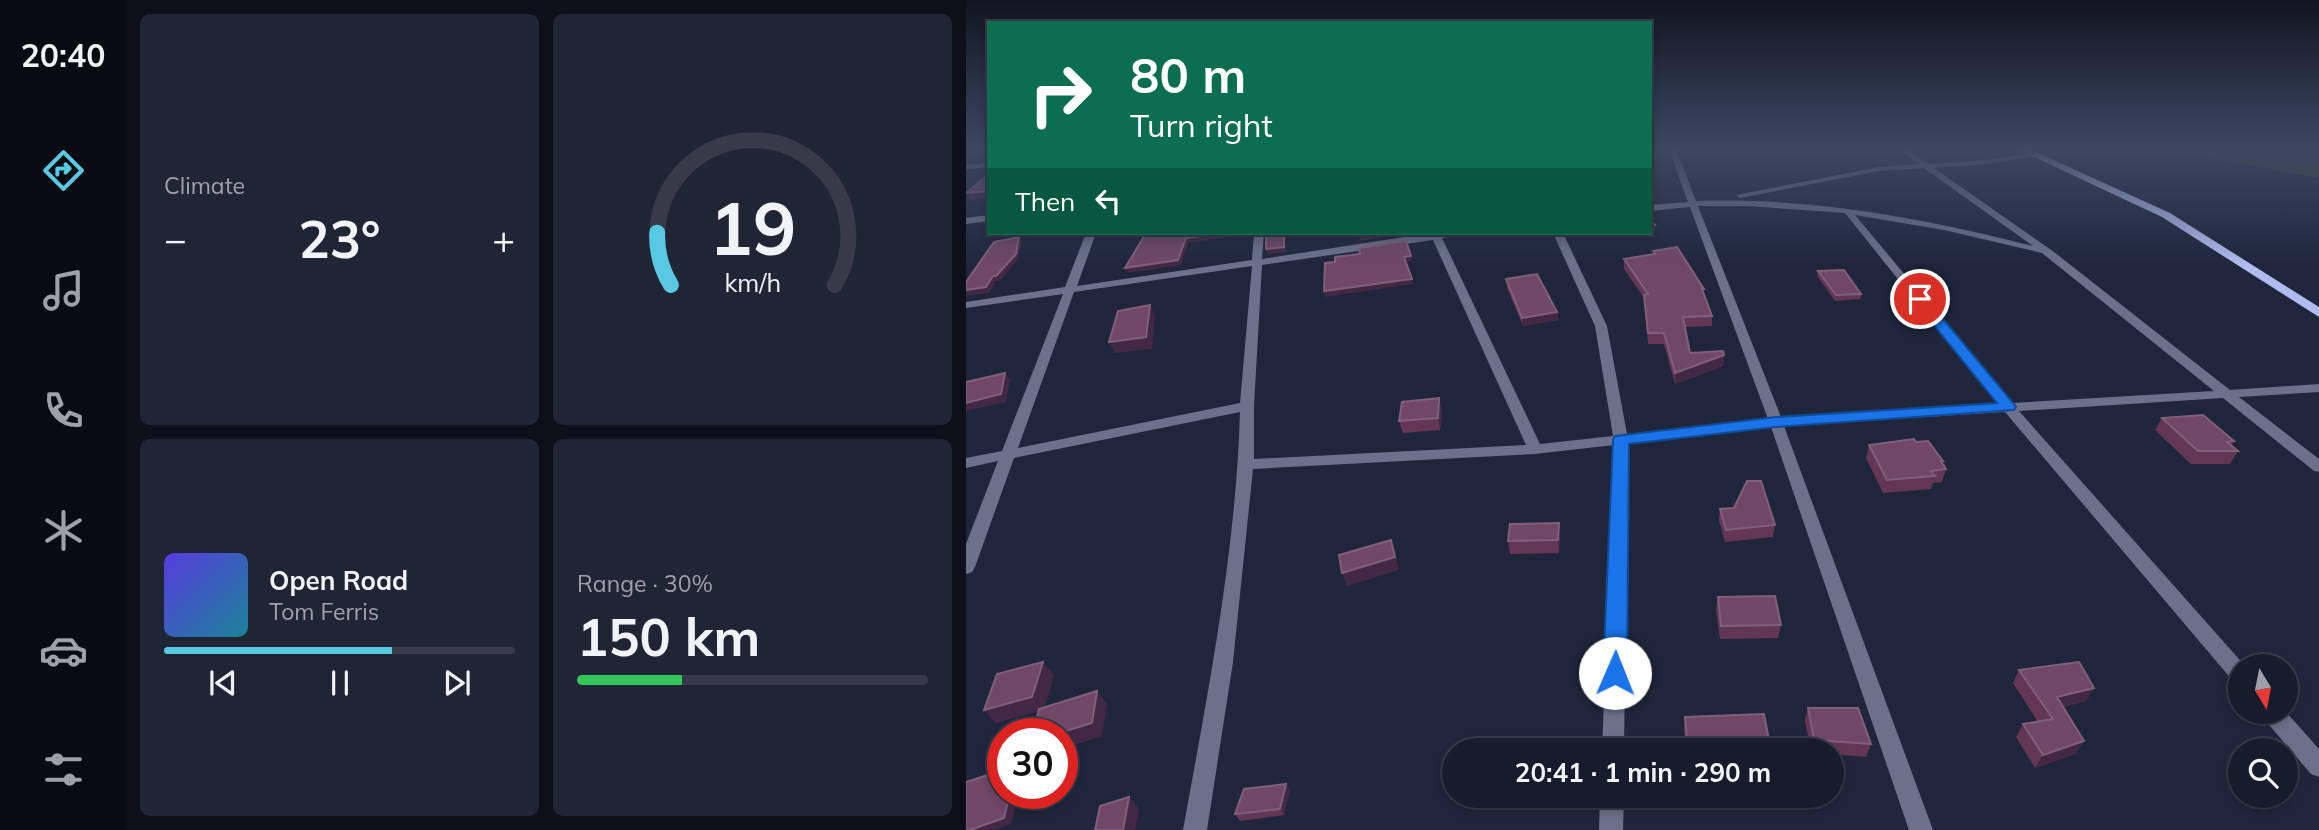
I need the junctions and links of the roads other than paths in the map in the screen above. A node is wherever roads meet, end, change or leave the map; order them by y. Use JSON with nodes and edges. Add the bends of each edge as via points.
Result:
{"nodes":[{"id":1,"x":1687,"y":188,"type":"edge"},
{"id":2,"x":1773,"y":188,"type":"edge"},
{"id":3,"x":1958,"y":188,"type":"edge"},
{"id":4,"x":2106,"y":188,"type":"edge"},
{"id":5,"x":1693,"y":202,"type":"junction"},
{"id":6,"x":1652,"y":208,"type":"edge"},
{"id":7,"x":1849,"y":212,"type":"junction"},
{"id":8,"x":987,"y":218,"type":"edge"},
{"id":9,"x":966,"y":221,"type":"edge"},
{"id":10,"x":1090,"y":235,"type":"edge"},
{"id":11,"x":1259,"y":235,"type":"edge"},
{"id":12,"x":1429,"y":235,"type":"edge"},
{"id":13,"x":1435,"y":235,"type":"edge"},
{"id":14,"x":1559,"y":235,"type":"edge"},
{"id":15,"x":2050,"y":254,"type":"junction"},
{"id":16,"x":1256,"y":262,"type":"junction"},
{"id":17,"x":1071,"y":289,"type":"junction"},
{"id":18,"x":966,"y":305,"type":"edge"},
{"id":19,"x":2319,"y":313,"type":"edge"},
{"id":20,"x":2319,"y":388,"type":"edge"},
{"id":21,"x":2230,"y":395,"type":"junction"},
{"id":22,"x":1247,"y":406,"type":"junction"},
{"id":23,"x":2008,"y":407,"type":"junction"},
{"id":24,"x":1776,"y":422,"type":"junction"},
{"id":25,"x":1621,"y":440,"type":"junction"},
{"id":26,"x":1535,"y":449,"type":"junction"},
{"id":27,"x":1007,"y":455,"type":"junction"},
{"id":28,"x":966,"y":463,"type":"edge"},
{"id":29,"x":1246,"y":464,"type":"junction"},
{"id":30,"x":2319,"y":467,"type":"edge"},
{"id":31,"x":966,"y":567,"type":"edge"},
{"id":32,"x":2228,"y":661,"type":"edge"},
{"id":33,"x":2282,"y":724,"type":"edge"},
{"id":34,"x":1613,"y":738,"type":"edge"},
{"id":35,"x":2319,"y":766,"type":"edge"},
{"id":36,"x":1612,"y":808,"type":"edge"},
{"id":37,"x":1195,"y":830,"type":"edge"},
{"id":38,"x":1611,"y":830,"type":"edge"},
{"id":39,"x":1921,"y":830,"type":"edge"}],
"edges":[{"from":1,"to":5,"type":"street"},
{"from":2,"to":5,"type":"street"},
{"from":3,"to":15,"type":"street"},
{"from":4,"to":19,"type":"main road","via":[[2166,215]]},
{"from":5,"to":6,"type":"street"},
{"from":5,"to":7,"type":"street","via":[[1761,202]]},
{"from":5,"to":24,"type":"street"},
{"from":7,"to":15,"type":"street","via":[[1964,230]]},
{"from":7,"to":23,"type":"street"},
{"from":8,"to":9,"type":"street"},
{"from":10,"to":17,"type":"street"},
{"from":11,"to":16,"type":"street"},
{"from":12,"to":16,"type":"street"},
{"from":13,"to":26,"type":"street"},
{"from":14,"to":25,"type":"street","via":[[1601,326]]},
{"from":15,"to":21,"type":"street"},
{"from":16,"to":17,"type":"street"},
{"from":16,"to":22,"type":"street"},
{"from":17,"to":18,"type":"street"},
{"from":17,"to":27,"type":"street"},
{"from":20,"to":21,"type":"street"},
{"from":21,"to":23,"type":"street"},
{"from":21,"to":30,"type":"street"},
{"from":22,"to":27,"type":"street"},
{"from":22,"to":29,"type":"street"},
{"from":23,"to":24,"type":"street"},
{"from":23,"to":32,"type":"street"},
{"from":24,"to":25,"type":"street"},
{"from":24,"to":39,"type":"street"},
{"from":25,"to":26,"type":"street"},
{"from":25,"to":34,"type":"street"},
{"from":26,"to":29,"type":"street"},
{"from":27,"to":28,"type":"street"},
{"from":27,"to":31,"type":"street"},
{"from":29,"to":37,"type":"street","via":[[1223,662]]},
{"from":33,"to":35,"type":"street"},
{"from":36,"to":38,"type":"street"}]}
